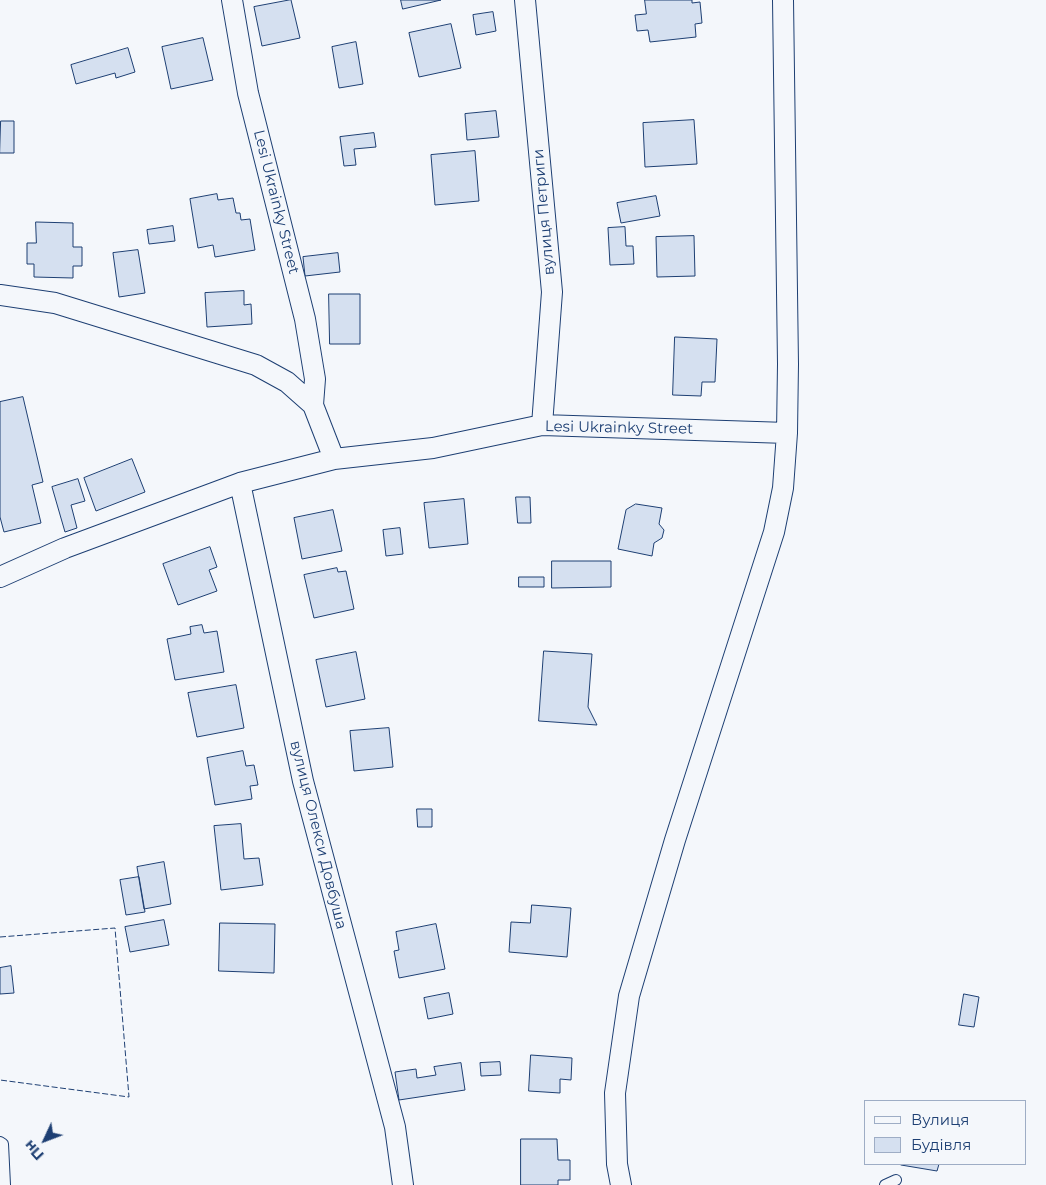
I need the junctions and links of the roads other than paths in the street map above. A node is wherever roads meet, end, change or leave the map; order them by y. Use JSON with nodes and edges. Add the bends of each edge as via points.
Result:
{"nodes":[{"id":1,"x":232,"y":0,"type":"edge"},
{"id":2,"x":525,"y":0,"type":"edge"},
{"id":3,"x":783,"y":0,"type":"edge"},
{"id":4,"x":0,"y":295,"type":"edge"},
{"id":5,"x":313,"y":405,"type":"junction"},
{"id":6,"x":542,"y":425,"type":"junction"},
{"id":7,"x":787,"y":433,"type":"junction"},
{"id":8,"x":334,"y":459,"type":"junction"},
{"id":9,"x":240,"y":483,"type":"junction"},
{"id":10,"x":0,"y":577,"type":"edge"},
{"id":11,"x":0,"y":1142,"type":"edge"},
{"id":12,"x":896,"y":1180,"type":"dead end"},
{"id":13,"x":5,"y":1185,"type":"edge"},
{"id":14,"x":403,"y":1185,"type":"edge"},
{"id":15,"x":621,"y":1185,"type":"edge"},
{"id":16,"x":885,"y":1185,"type":"edge"}],
"edges":[{"from":1,"to":5,"type":"street","name":"Lesi Ukrainky Street","via":[[248,93],[305,319],[315,380]]},
{"from":2,"to":6,"type":"street","name":"вулиця Петриги","via":[[552,292]]},
{"from":3,"to":7,"type":"street"},
{"from":4,"to":5,"type":"street","name":"Lesi Ukrainky Street","via":[[55,303],[256,365],[287,382]]},
{"from":5,"to":8,"type":"street","name":"Lesi Ukrainky Street"},
{"from":6,"to":7,"type":"street","name":"Lesi Ukrainky Street"},
{"from":6,"to":8,"type":"street","name":"Lesi Ukrainky Street","via":[[432,448]]},
{"from":7,"to":15,"type":"street","via":[[783,488],[774,532],[678,830],[629,996],[615,1093],[617,1164]]},
{"from":8,"to":9,"type":"street","name":"Lesi Ukrainky Street"},
{"from":9,"to":10,"type":"street","name":"Lesi Ukrainky Street","via":[[66,548]]},
{"from":9,"to":14,"type":"street","name":"вулиця Олекси Довбуша","via":[[303,781],[395,1127]]},
{"from":11,"to":13,"type":"lane","via":[[3,1144]]},
{"from":12,"to":16,"type":"lane"}]}
